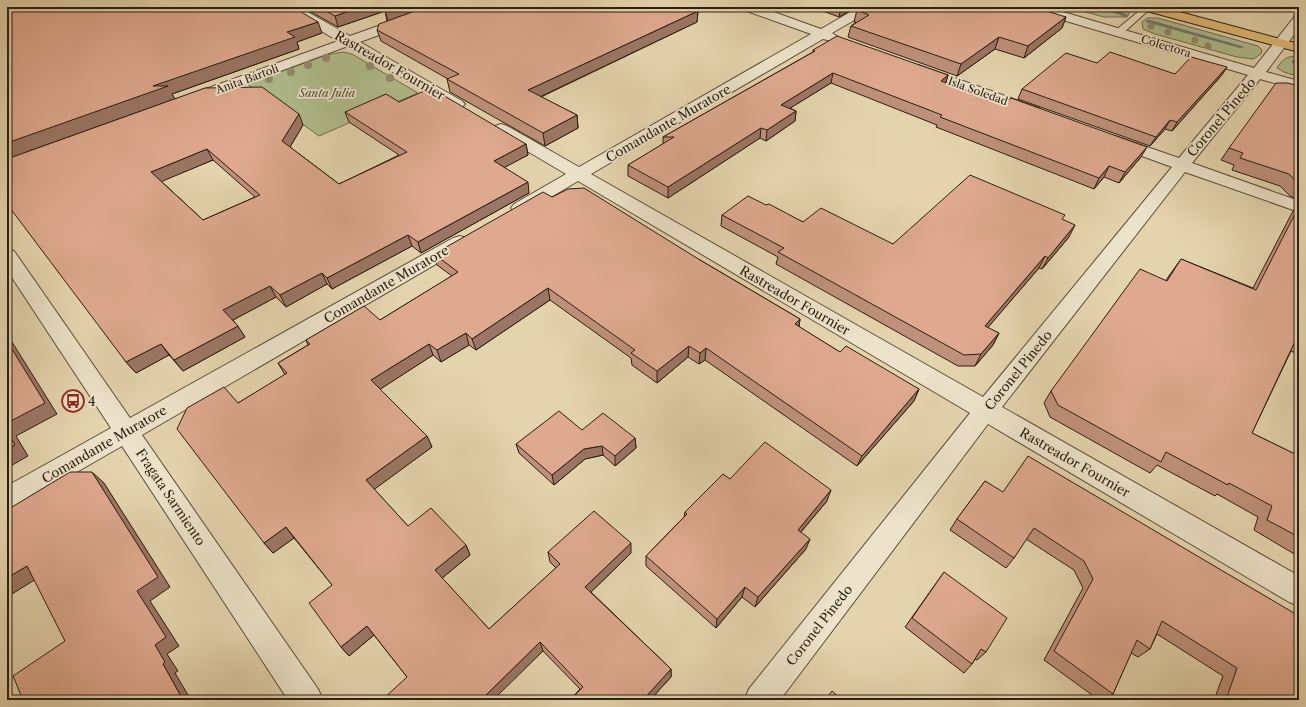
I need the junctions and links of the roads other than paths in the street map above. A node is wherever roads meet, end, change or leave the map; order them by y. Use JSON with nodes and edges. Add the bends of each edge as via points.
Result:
{"nodes":[{"id":1,"x":290,"y":7,"type":"edge"},
{"id":2,"x":443,"y":7,"type":"edge"},
{"id":3,"x":748,"y":7,"type":"edge"},
{"id":4,"x":868,"y":7,"type":"edge"},
{"id":5,"x":1033,"y":7,"type":"edge"},
{"id":6,"x":1148,"y":7,"type":"edge"},
{"id":7,"x":1299,"y":19,"type":"edge"},
{"id":8,"x":1119,"y":32,"type":"junction"},
{"id":9,"x":822,"y":33,"type":"junction"},
{"id":10,"x":349,"y":41,"type":"junction"},
{"id":11,"x":844,"y":42,"type":"edge"},
{"id":12,"x":1289,"y":46,"type":"edge"},
{"id":13,"x":904,"y":64,"type":"edge"},
{"id":14,"x":1257,"y":74,"type":"junction"},
{"id":15,"x":1299,"y":86,"type":"edge"},
{"id":16,"x":185,"y":102,"type":"edge"},
{"id":17,"x":1047,"y":116,"type":"edge"},
{"id":18,"x":1099,"y":135,"type":"edge"},
{"id":19,"x":1182,"y":165,"type":"junction"},
{"id":20,"x":579,"y":174,"type":"junction"},
{"id":21,"x":1299,"y":207,"type":"edge"},
{"id":22,"x":504,"y":217,"type":"edge"},
{"id":23,"x":476,"y":233,"type":"edge"},
{"id":24,"x":7,"y":255,"type":"edge"},
{"id":25,"x":986,"y":410,"type":"junction"},
{"id":26,"x":126,"y":431,"type":"junction"},
{"id":27,"x":7,"y":499,"type":"edge"},
{"id":28,"x":1299,"y":592,"type":"edge"},
{"id":29,"x":307,"y":700,"type":"edge"},
{"id":30,"x":760,"y":700,"type":"edge"}],
"edges":[{"from":1,"to":10,"type":"street","name":"Rastreador Fournier"},
{"from":2,"to":10,"type":"street","name":"Anita Bártoli"},
{"from":3,"to":9,"type":"street"},
{"from":4,"to":9,"type":"street","name":"Comandante Muratore"},
{"from":5,"to":8,"type":"street","name":"Colectora"},
{"from":6,"to":8,"type":"lane"},
{"from":6,"to":12,"type":"main road"},
{"from":7,"to":12,"type":"street","name":"Coronel Pinedo"},
{"from":8,"to":14,"type":"street","name":"Colectora"},
{"from":9,"to":11,"type":"street"},
{"from":9,"to":20,"type":"street","name":"Comandante Muratore"},
{"from":10,"to":16,"type":"street","name":"Anita Bártoli"},
{"from":10,"to":20,"type":"street","name":"Rastreador Fournier"},
{"from":12,"to":14,"type":"street","name":"Coronel Pinedo"},
{"from":13,"to":17,"type":"street","name":"Isla Soledad"},
{"from":14,"to":15,"type":"street","name":"Colectora"},
{"from":14,"to":19,"type":"street","name":"Coronel Pinedo"},
{"from":18,"to":19,"type":"street"},
{"from":19,"to":21,"type":"street"},
{"from":19,"to":25,"type":"street","name":"Coronel Pinedo"},
{"from":20,"to":22,"type":"street","name":"Comandante Muratore"},
{"from":20,"to":25,"type":"street","name":"Rastreador Fournier"},
{"from":23,"to":26,"type":"street","name":"Comandante Muratore"},
{"from":24,"to":26,"type":"street","name":"Fragata Sarmiento"},
{"from":25,"to":28,"type":"street","name":"Rastreador Fournier"},
{"from":25,"to":30,"type":"street","name":"Coronel Pinedo"},
{"from":26,"to":27,"type":"street","name":"Comandante Muratore"},
{"from":26,"to":29,"type":"street","name":"Fragata Sarmiento"}]}
